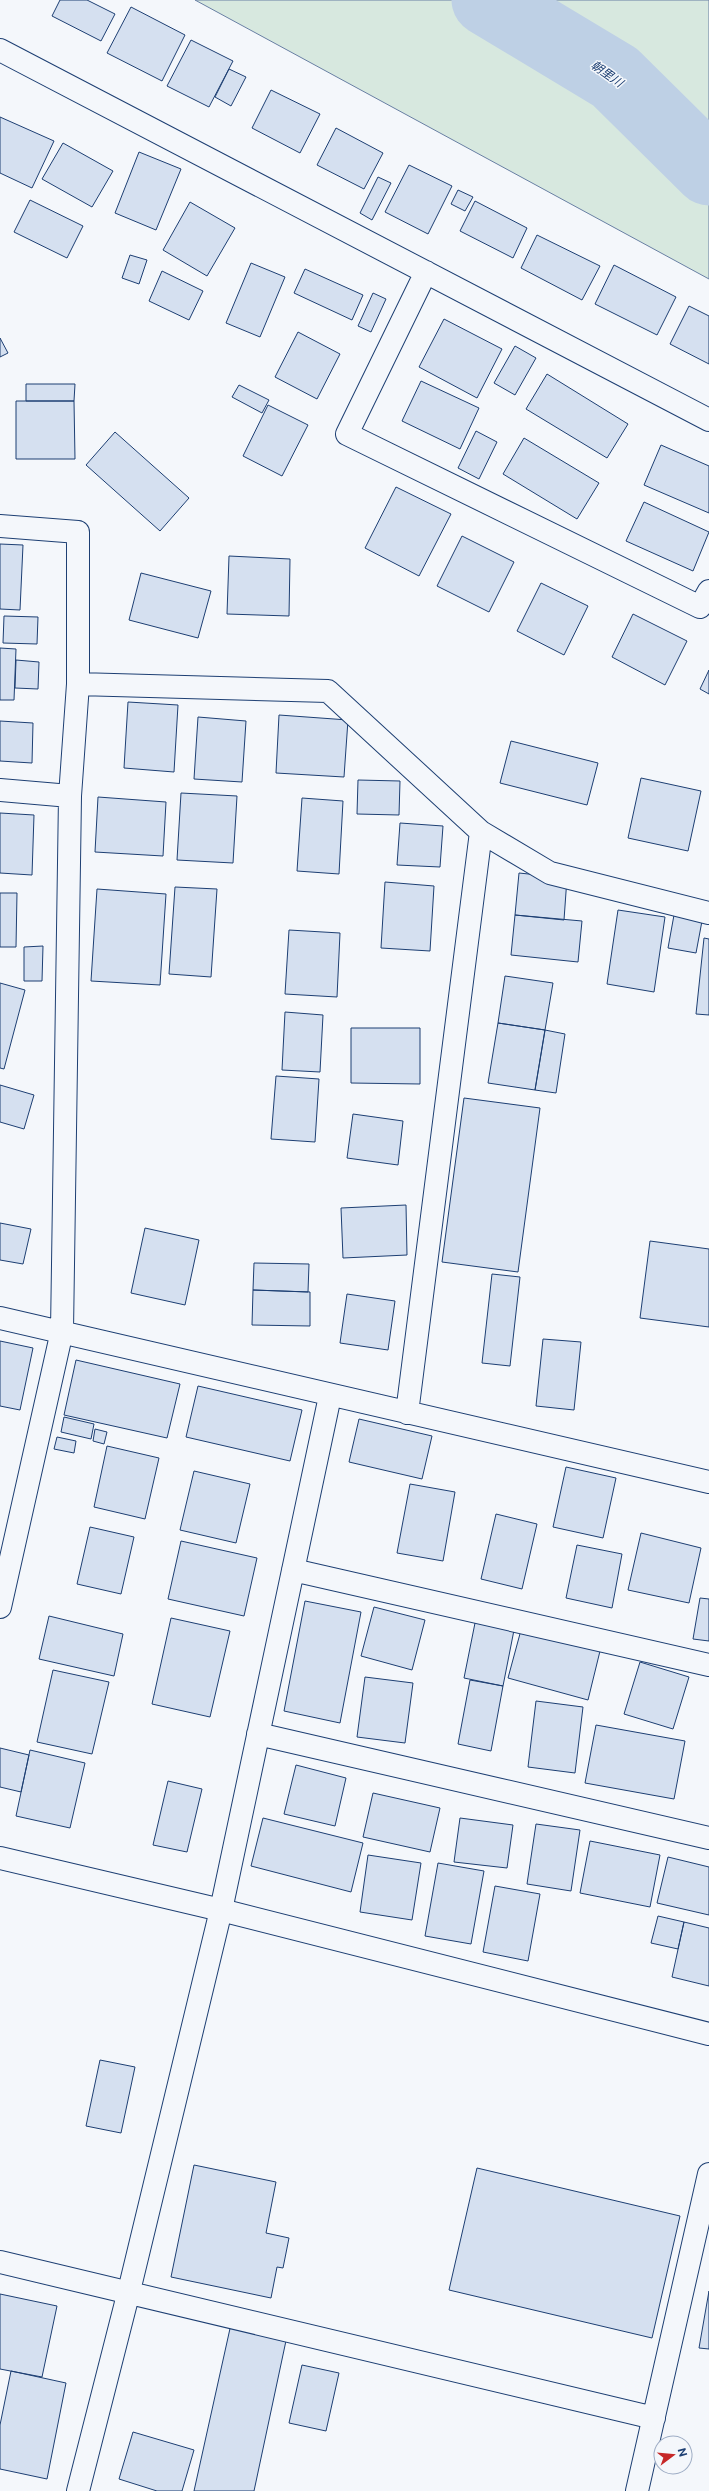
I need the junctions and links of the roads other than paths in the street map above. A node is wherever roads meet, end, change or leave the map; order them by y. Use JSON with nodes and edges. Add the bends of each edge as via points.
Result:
{"nodes":[{"id":1,"x":0,"y":50,"type":"edge"},
{"id":2,"x":426,"y":272,"type":"junction"},
{"id":3,"x":709,"y":420,"type":"edge"},
{"id":4,"x":0,"y":526,"type":"edge"},
{"id":5,"x":709,"y":591,"type":"edge"},
{"id":6,"x":78,"y":684,"type":"junction"},
{"id":7,"x":0,"y":790,"type":"edge"},
{"id":8,"x":70,"y":796,"type":"junction"},
{"id":9,"x":481,"y":832,"type":"junction"},
{"id":10,"x":709,"y":913,"type":"edge"},
{"id":11,"x":0,"y":1318,"type":"edge"},
{"id":12,"x":62,"y":1331,"type":"junction"},
{"id":13,"x":330,"y":1396,"type":"junction"},
{"id":14,"x":407,"y":1412,"type":"junction"},
{"id":15,"x":709,"y":1482,"type":"edge"},
{"id":16,"x":293,"y":1570,"type":"junction"},
{"id":17,"x":0,"y":1607,"type":"edge"},
{"id":18,"x":709,"y":1664,"type":"edge"},
{"id":19,"x":258,"y":1734,"type":"junction"},
{"id":20,"x":709,"y":1838,"type":"edge"},
{"id":21,"x":0,"y":1858,"type":"edge"},
{"id":22,"x":221,"y":1910,"type":"junction"},
{"id":23,"x":709,"y":2034,"type":"edge"},
{"id":24,"x":709,"y":2174,"type":"edge"},
{"id":25,"x":0,"y":2262,"type":"edge"},
{"id":26,"x":129,"y":2291,"type":"junction"},
{"id":27,"x":654,"y":2418,"type":"junction"},
{"id":28,"x":78,"y":2491,"type":"edge"},
{"id":29,"x":637,"y":2491,"type":"edge"}],
"edges":[{"from":1,"to":2,"type":"street"},
{"from":2,"to":3,"type":"street"},
{"from":2,"to":5,"type":"street","via":[[347,434],[700,607]]},
{"from":4,"to":6,"type":"street","via":[[78,532]]},
{"from":6,"to":8,"type":"street"},
{"from":6,"to":9,"type":"street","via":[[328,692]]},
{"from":7,"to":8,"type":"street"},
{"from":8,"to":12,"type":"street"},
{"from":9,"to":10,"type":"street","via":[[550,874]]},
{"from":9,"to":14,"type":"street"},
{"from":11,"to":12,"type":"street"},
{"from":12,"to":13,"type":"street"},
{"from":12,"to":17,"type":"street"},
{"from":13,"to":14,"type":"street"},
{"from":13,"to":16,"type":"street"},
{"from":14,"to":15,"type":"street"},
{"from":16,"to":18,"type":"street"},
{"from":16,"to":19,"type":"street"},
{"from":19,"to":20,"type":"street"},
{"from":19,"to":22,"type":"street"},
{"from":21,"to":22,"type":"street"},
{"from":22,"to":23,"type":"street"},
{"from":22,"to":26,"type":"street"},
{"from":24,"to":27,"type":"street"},
{"from":25,"to":26,"type":"street"},
{"from":26,"to":27,"type":"street"},
{"from":26,"to":28,"type":"street"},
{"from":27,"to":29,"type":"street"}]}
